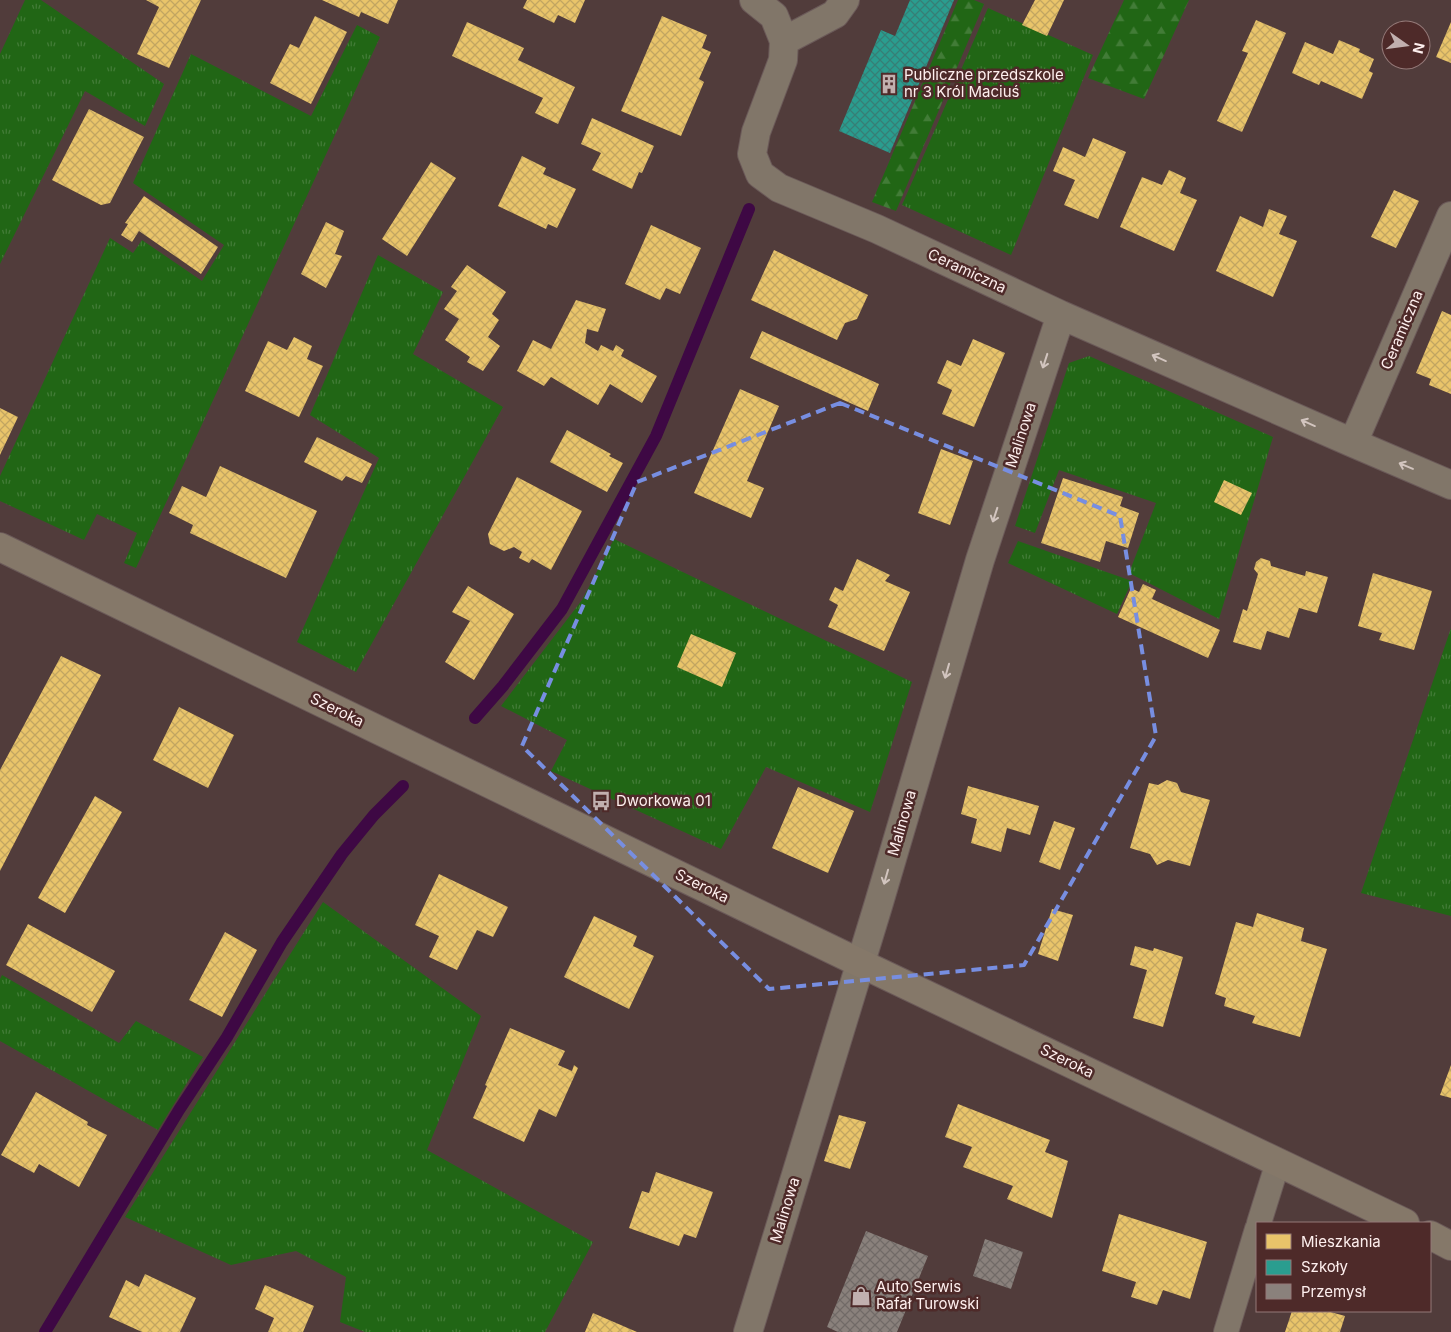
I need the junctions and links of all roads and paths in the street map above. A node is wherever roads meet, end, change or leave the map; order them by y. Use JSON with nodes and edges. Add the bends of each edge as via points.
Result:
{"nodes":[{"id":1,"x":754,"y":0,"type":"edge"},
{"id":2,"x":844,"y":0,"type":"edge"},
{"id":3,"x":784,"y":41,"type":"junction"},
{"id":4,"x":1451,"y":216,"type":"edge"},
{"id":5,"x":1061,"y":314,"type":"junction"},
{"id":6,"x":1353,"y":443,"type":"junction"},
{"id":7,"x":1451,"y":484,"type":"edge"},
{"id":8,"x":0,"y":547,"type":"edge"},
{"id":9,"x":860,"y":962,"type":"junction"},
{"id":10,"x":1278,"y":1162,"type":"junction"},
{"id":11,"x":1259,"y":1222,"type":"edge"},
{"id":12,"x":1402,"y":1222,"type":"edge"},
{"id":13,"x":1256,"y":1232,"type":"edge"},
{"id":14,"x":1431,"y":1236,"type":"edge"},
{"id":15,"x":1451,"y":1246,"type":"edge"},
{"id":16,"x":748,"y":1332,"type":"edge"},
{"id":17,"x":1226,"y":1332,"type":"edge"}],
"edges":[{"from":1,"to":3,"type":"street","name":"Ceramiczna","via":[[774,16]]},
{"from":2,"to":3,"type":"street","via":[[835,14]]},
{"from":3,"to":5,"type":"street","name":"Ceramiczna","via":[[783,60],[756,132],[752,154],[760,174],[778,188],[877,229]]},
{"from":4,"to":6,"type":"street","name":"Ceramiczna"},
{"from":6,"to":5,"type":"street","name":"Ceramiczna","one_way":true},
{"from":5,"to":9,"type":"street","name":"Malinowa","one_way":true,"via":[[980,560]]},
{"from":7,"to":6,"type":"street","name":"Ceramiczna","one_way":true},
{"from":8,"to":9,"type":"street","name":"Szeroka"},
{"from":9,"to":10,"type":"street","name":"Szeroka"},
{"from":9,"to":16,"type":"street","name":"Malinowa"},
{"from":10,"to":11,"type":"lane"},
{"from":10,"to":12,"type":"street","name":"Szeroka"},
{"from":13,"to":17,"type":"lane"},
{"from":14,"to":15,"type":"street"}]}
